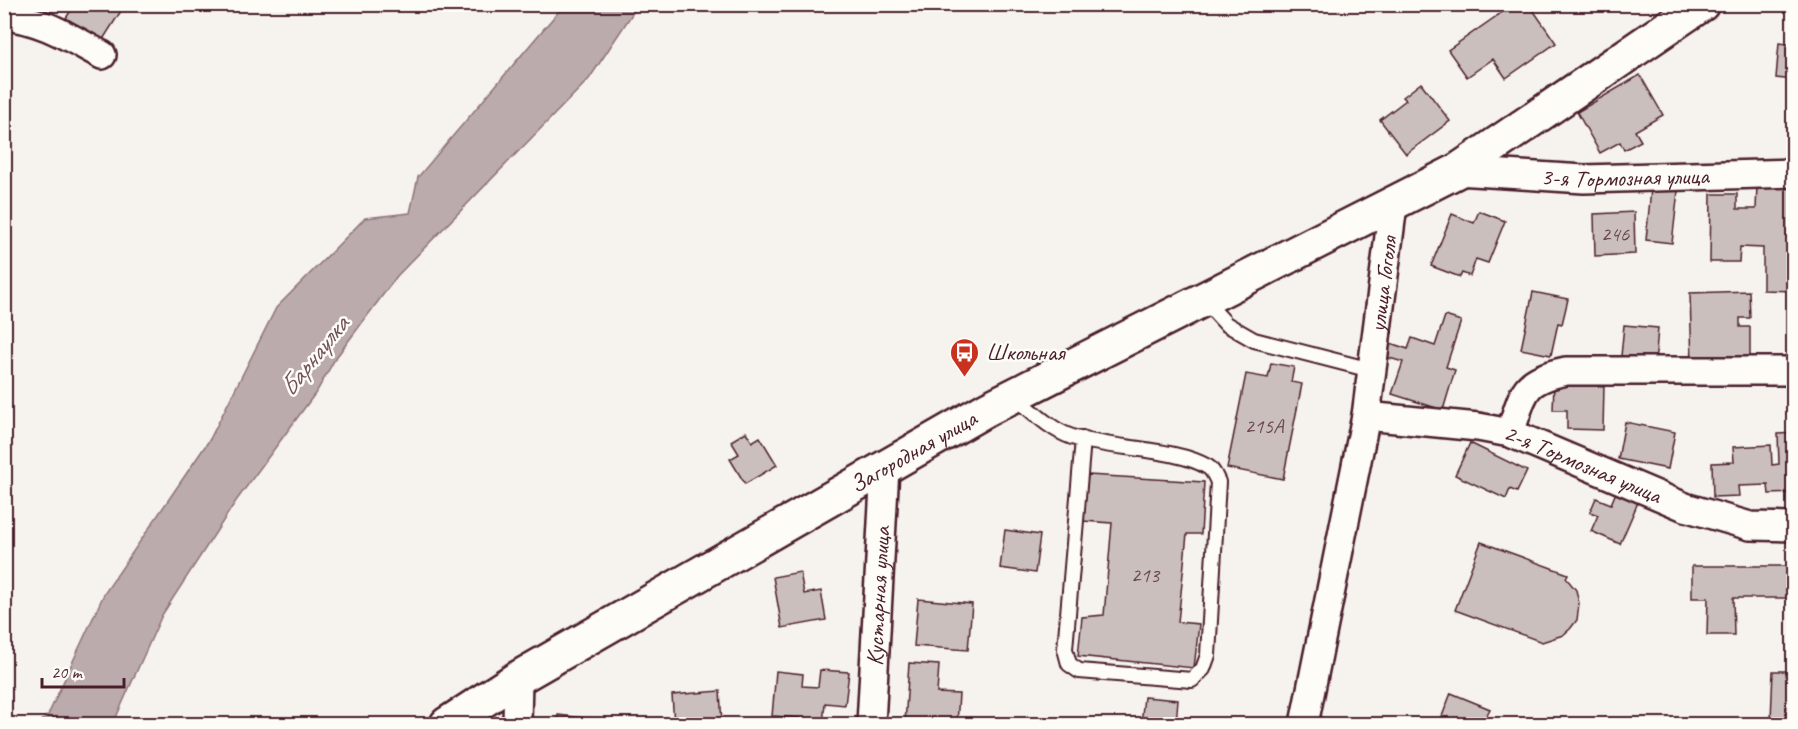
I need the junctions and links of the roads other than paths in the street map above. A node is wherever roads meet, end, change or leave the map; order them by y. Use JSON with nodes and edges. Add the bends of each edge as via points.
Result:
{"nodes":[{"id":1,"x":1702,"y":4,"type":"edge"},
{"id":2,"x":4,"y":16,"type":"edge"},
{"id":3,"x":102,"y":55,"type":"dead end"},
{"id":4,"x":1456,"y":171,"type":"junction"},
{"id":5,"x":1794,"y":173,"type":"edge"},
{"id":6,"x":1393,"y":205,"type":"junction"},
{"id":7,"x":1203,"y":298,"type":"junction"},
{"id":8,"x":1371,"y":370,"type":"junction"},
{"id":9,"x":1794,"y":371,"type":"edge"},
{"id":10,"x":1014,"y":395,"type":"junction"},
{"id":11,"x":1366,"y":416,"type":"junction"},
{"id":12,"x":1510,"y":433,"type":"junction"},
{"id":13,"x":1083,"y":439,"type":"junction"},
{"id":14,"x":885,"y":468,"type":"junction"},
{"id":15,"x":1794,"y":526,"type":"edge"},
{"id":16,"x":518,"y":678,"type":"junction"},
{"id":17,"x":447,"y":724,"type":"edge"},
{"id":18,"x":517,"y":724,"type":"edge"},
{"id":19,"x":871,"y":724,"type":"edge"},
{"id":20,"x":1304,"y":724,"type":"edge"}],
"edges":[{"from":1,"to":4,"type":"main road","name":"улица Гоголя"},
{"from":2,"to":3,"type":"street","via":[[51,27]]},
{"from":4,"to":5,"type":"street","name":"3-я Тормозная улица","via":[[1584,179]]},
{"from":4,"to":6,"type":"main road","name":"улица Гоголя"},
{"from":6,"to":7,"type":"main road","name":"Загородная улица"},
{"from":6,"to":8,"type":"street","name":"улица Гоголя"},
{"from":7,"to":8,"type":"lane","via":[[1226,324],[1254,340]]},
{"from":7,"to":10,"type":"main road","name":"Загородная улица"},
{"from":8,"to":11,"type":"street","name":"улица Гоголя"},
{"from":9,"to":12,"type":"street","via":[[1566,371],[1542,376],[1528,387]]},
{"from":10,"to":13,"type":"lane","via":[[1047,423]]},
{"from":10,"to":14,"type":"main road","name":"Загородная улица"},
{"from":11,"to":12,"type":"street","name":"2-я Тормозная улица"},
{"from":11,"to":20,"type":"street","name":"улица Гоголя"},
{"from":12,"to":15,"type":"street","name":"2-я Тормозная улица","via":[[1685,507],[1750,526]]},
{"from":13,"to":13,"type":"lane","via":[[1191,459],[1210,468],[1218,482],[1208,655],[1203,669],[1192,680],[1079,671],[1069,664],[1065,649]]},
{"from":14,"to":16,"type":"main road","name":"Загородная улица"},
{"from":14,"to":19,"type":"street","name":"Кустарная улица"},
{"from":16,"to":17,"type":"main road","name":"Загородная улица"},
{"from":16,"to":18,"type":"street"}]}
